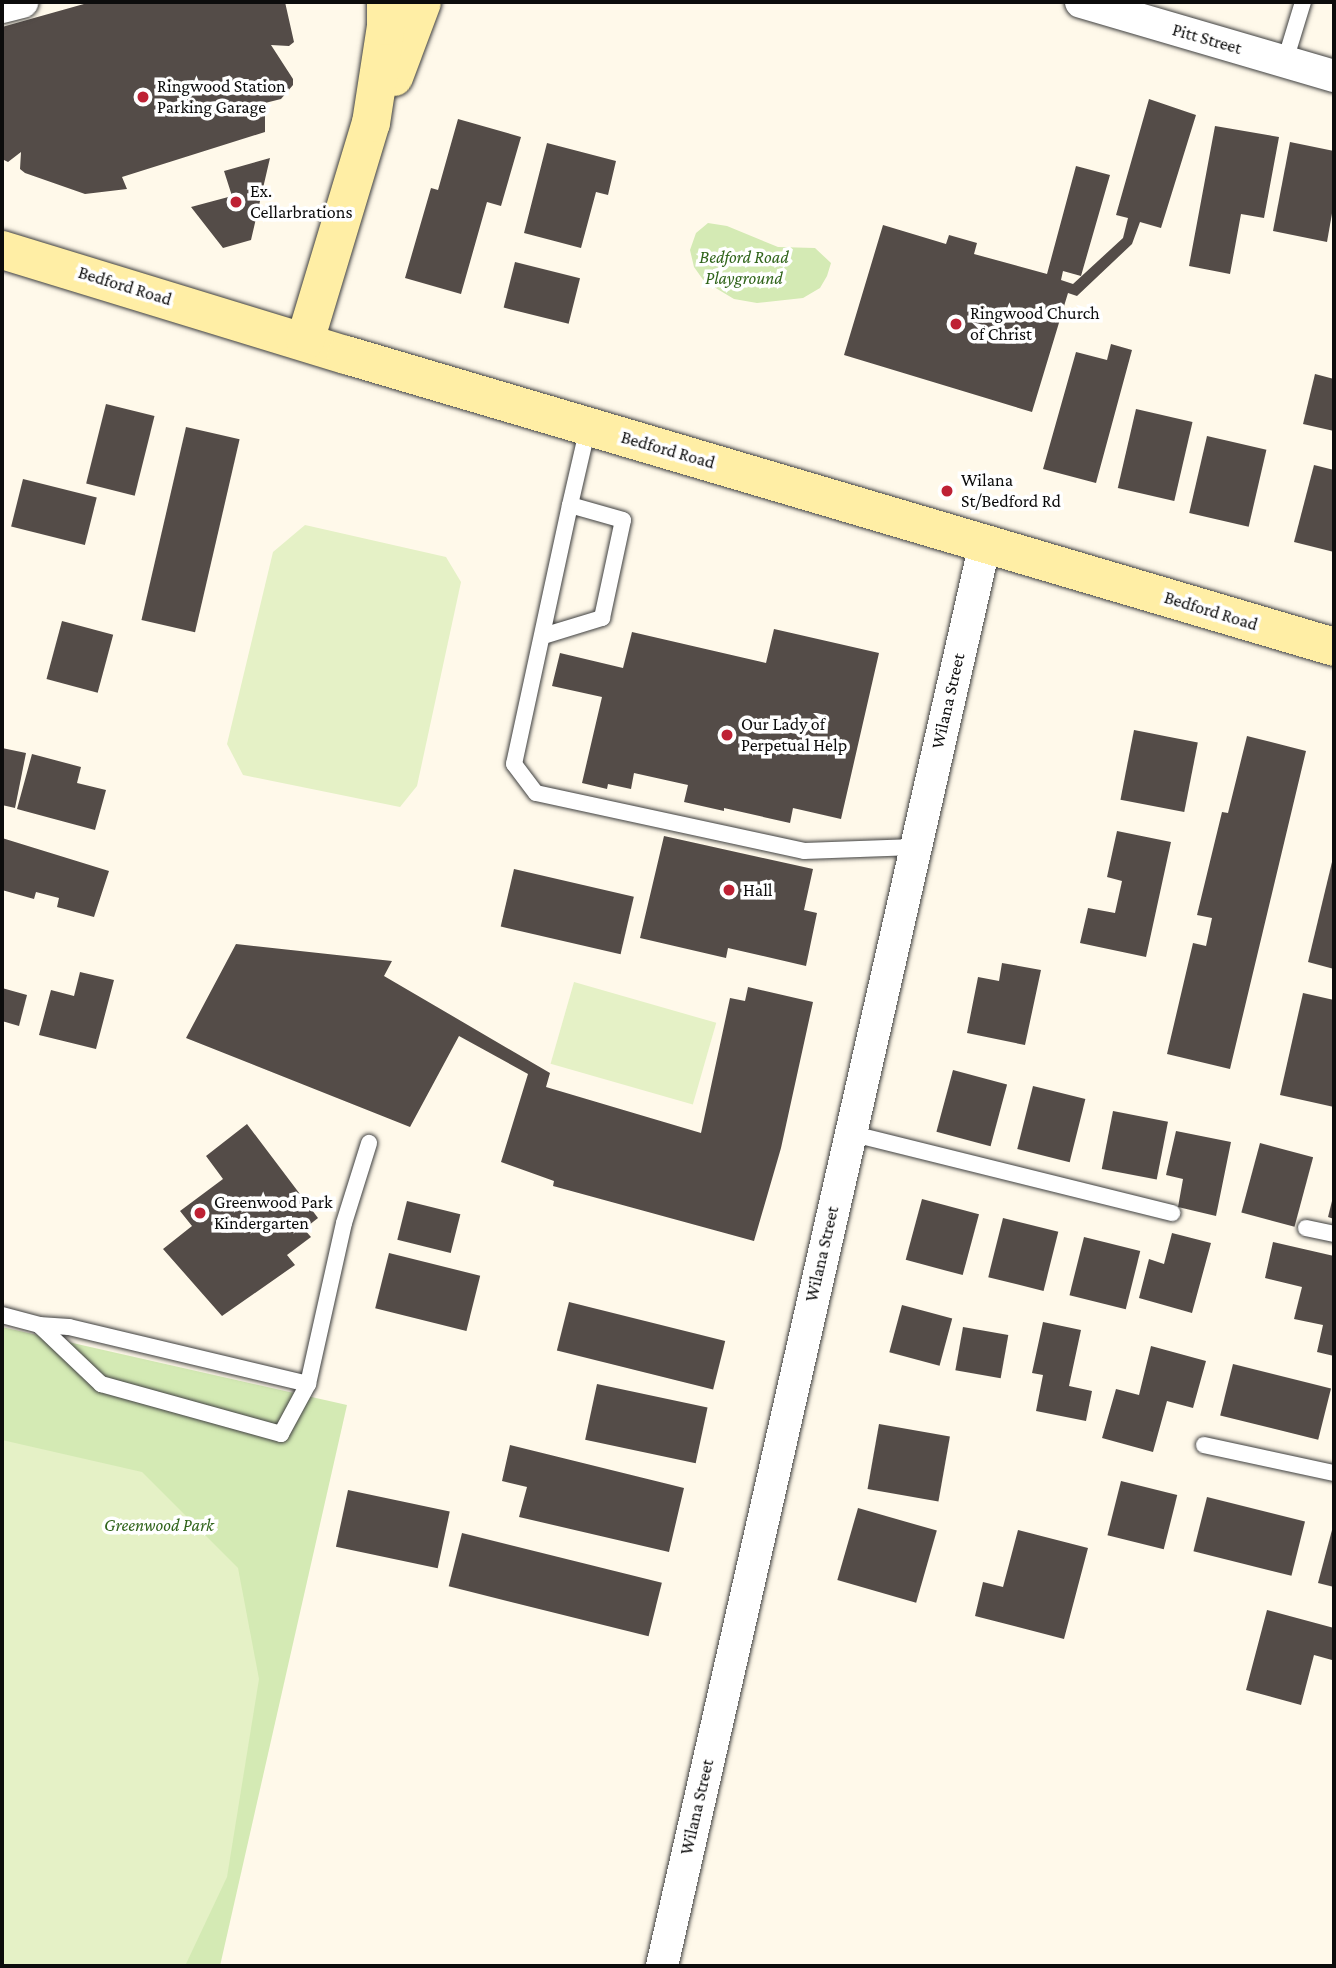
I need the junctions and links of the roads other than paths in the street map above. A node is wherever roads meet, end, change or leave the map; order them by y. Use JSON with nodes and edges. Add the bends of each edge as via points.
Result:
{"nodes":[{"id":1,"x":22,"y":2,"type":"edge"},
{"id":2,"x":386,"y":2,"type":"edge"},
{"id":3,"x":422,"y":2,"type":"edge"},
{"id":4,"x":1081,"y":2,"type":"edge"},
{"id":5,"x":1303,"y":2,"type":"edge"},
{"id":6,"x":2,"y":7,"type":"edge"},
{"id":7,"x":1285,"y":61,"type":"junction"},
{"id":8,"x":1334,"y":76,"type":"edge"},
{"id":9,"x":371,"y":123,"type":"junction"},
{"id":10,"x":2,"y":250,"type":"edge"},
{"id":11,"x":305,"y":341,"type":"junction"},
{"id":12,"x":588,"y":427,"type":"junction"},
{"id":13,"x":569,"y":505,"type":"junction"},
{"id":14,"x":985,"y":543,"type":"junction"},
{"id":15,"x":543,"y":636,"type":"junction"},
{"id":16,"x":1334,"y":648,"type":"edge"},
{"id":17,"x":915,"y":847,"type":"junction"},
{"id":18,"x":849,"y":1133,"type":"junction"},
{"id":19,"x":369,"y":1143,"type":"dead end"},
{"id":20,"x":1172,"y":1213,"type":"dead end"},
{"id":21,"x":1306,"y":1228,"type":"dead end"},
{"id":22,"x":1334,"y":1234,"type":"edge"},
{"id":23,"x":2,"y":1315,"type":"edge"},
{"id":24,"x":39,"y":1325,"type":"junction"},
{"id":25,"x":308,"y":1384,"type":"junction"},
{"id":26,"x":1204,"y":1445,"type":"dead end"},
{"id":27,"x":1334,"y":1473,"type":"edge"},
{"id":28,"x":662,"y":1966,"type":"edge"}],
"edges":[{"from":1,"to":6,"type":"street"},
{"from":2,"to":9,"type":"main road"},
{"from":3,"to":9,"type":"main road","via":[[404,58]]},
{"from":4,"to":7,"type":"street","name":"Pitt Street"},
{"from":5,"to":7,"type":"lane"},
{"from":7,"to":8,"type":"street","name":"Pitt Street"},
{"from":9,"to":11,"type":"main road"},
{"from":10,"to":11,"type":"main road","name":"Bedford Road"},
{"from":11,"to":12,"type":"main road","name":"Bedford Road"},
{"from":12,"to":13,"type":"lane"},
{"from":12,"to":14,"type":"main road","name":"Bedford Road"},
{"from":13,"to":15,"type":"lane"},
{"from":13,"to":15,"type":"lane","via":[[623,520],[602,618]]},
{"from":14,"to":16,"type":"main road","name":"Bedford Road"},
{"from":14,"to":17,"type":"street","name":"Wilana Street"},
{"from":15,"to":17,"type":"lane","via":[[514,764],[536,793],[804,851]]},
{"from":17,"to":18,"type":"street","name":"Wilana Street"},
{"from":18,"to":20,"type":"lane"},
{"from":18,"to":28,"type":"street","name":"Wilana Street"},
{"from":19,"to":25,"type":"lane","via":[[344,1223]]},
{"from":21,"to":22,"type":"lane"},
{"from":23,"to":24,"type":"lane"},
{"from":24,"to":25,"type":"lane","via":[[69,1327]]},
{"from":24,"to":25,"type":"lane","via":[[101,1384],[281,1434]]},
{"from":26,"to":27,"type":"lane"}]}
